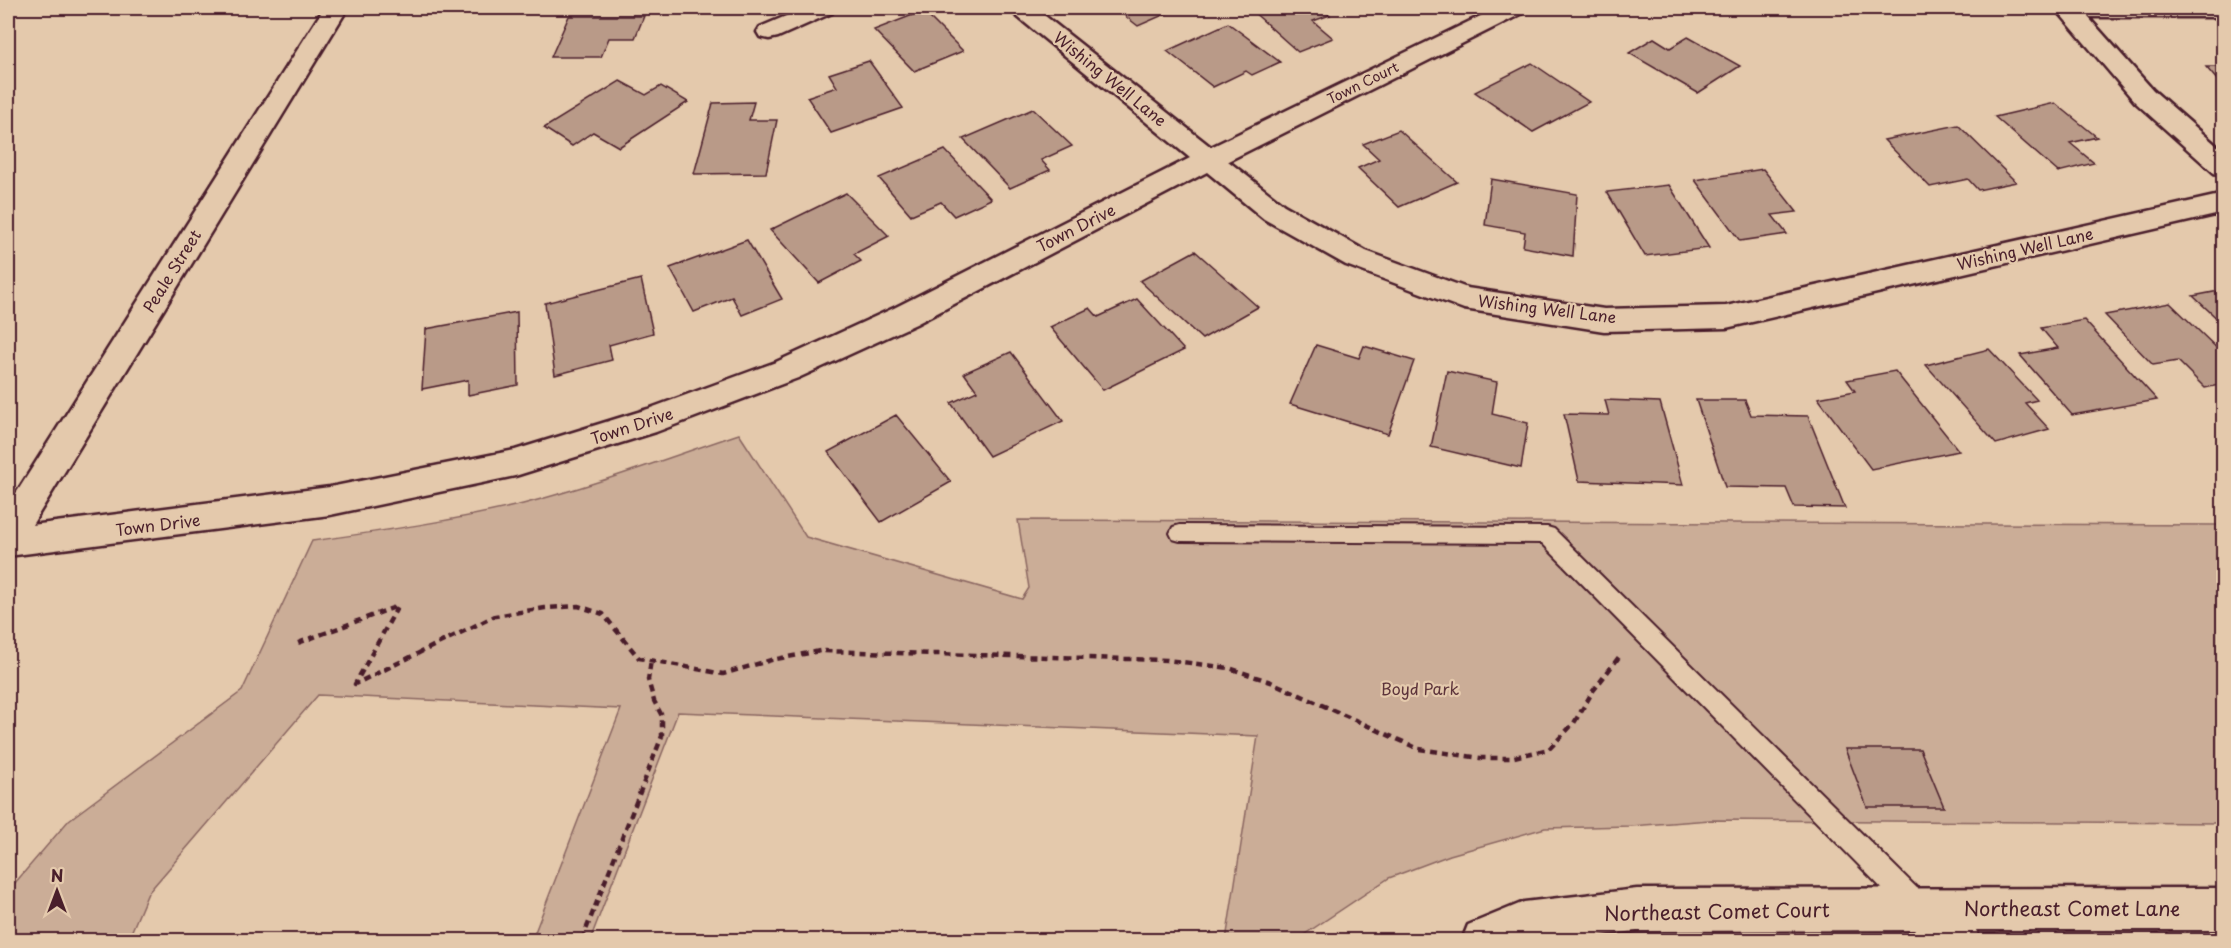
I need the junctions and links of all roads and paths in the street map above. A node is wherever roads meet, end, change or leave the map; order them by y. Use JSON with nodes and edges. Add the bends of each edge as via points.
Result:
{"nodes":[{"id":1,"x":336,"y":8,"type":"edge"},
{"id":2,"x":824,"y":8,"type":"edge"},
{"id":3,"x":1021,"y":8,"type":"edge"},
{"id":4,"x":1515,"y":8,"type":"edge"},
{"id":5,"x":2068,"y":9,"type":"edge"},
{"id":6,"x":2223,"y":10,"type":"edge"},
{"id":7,"x":769,"y":32,"type":"dead end"},
{"id":8,"x":1210,"y":159,"type":"junction"},
{"id":9,"x":2223,"y":167,"type":"edge"},
{"id":10,"x":2223,"y":203,"type":"edge"},
{"id":11,"x":1180,"y":533,"type":"dead end"},
{"id":12,"x":8,"y":534,"type":"edge"},
{"id":13,"x":8,"y":543,"type":"edge"},
{"id":14,"x":1645,"y":632,"type":"junction"},
{"id":15,"x":298,"y":643,"type":"dead end"},
{"id":16,"x":651,"y":660,"type":"junction"},
{"id":17,"x":1920,"y":909,"type":"junction"},
{"id":18,"x":2223,"y":909,"type":"edge"},
{"id":19,"x":582,"y":940,"type":"edge"},
{"id":20,"x":1483,"y":940,"type":"edge"},
{"id":21,"x":1959,"y":940,"type":"edge"}],
"edges":[{"from":1,"to":12,"type":"street","name":"Peale Street"},
{"from":2,"to":7,"type":"street"},
{"from":3,"to":8,"type":"street","name":"Wishing Well Lane"},
{"from":4,"to":8,"type":"street","name":"Town Court"},
{"from":5,"to":6,"type":"street"},
{"from":5,"to":9,"type":"street","via":[[2145,96]]},
{"from":8,"to":10,"type":"street","name":"Wishing Well Lane","via":[[1274,212],[1356,258],[1464,298],[1604,320],[1726,317]]},
{"from":8,"to":13,"type":"street","name":"Town Drive","via":[[905,316],[787,370],[634,426],[515,463],[330,501]]},
{"from":11,"to":14,"type":"lane","via":[[1547,536]]},
{"from":14,"to":16,"type":"path","via":[[1617,658],[1574,723],[1549,748],[1510,758],[1480,758],[1419,748],[1271,682],[1229,668],[1167,660],[820,651],[723,674]]},
{"from":14,"to":17,"type":"lane"},
{"from":15,"to":16,"type":"path","via":[[398,606],[355,684],[495,616],[578,606],[603,614],[639,658]]},
{"from":16,"to":19,"type":"path","via":[[648,680],[662,716],[662,736]]},
{"from":17,"to":18,"type":"street","name":"Northeast Comet Lane"},
{"from":17,"to":20,"type":"street","name":"Northeast Comet Court","via":[[1637,910],[1524,922]]},
{"from":17,"to":21,"type":"street"}]}
